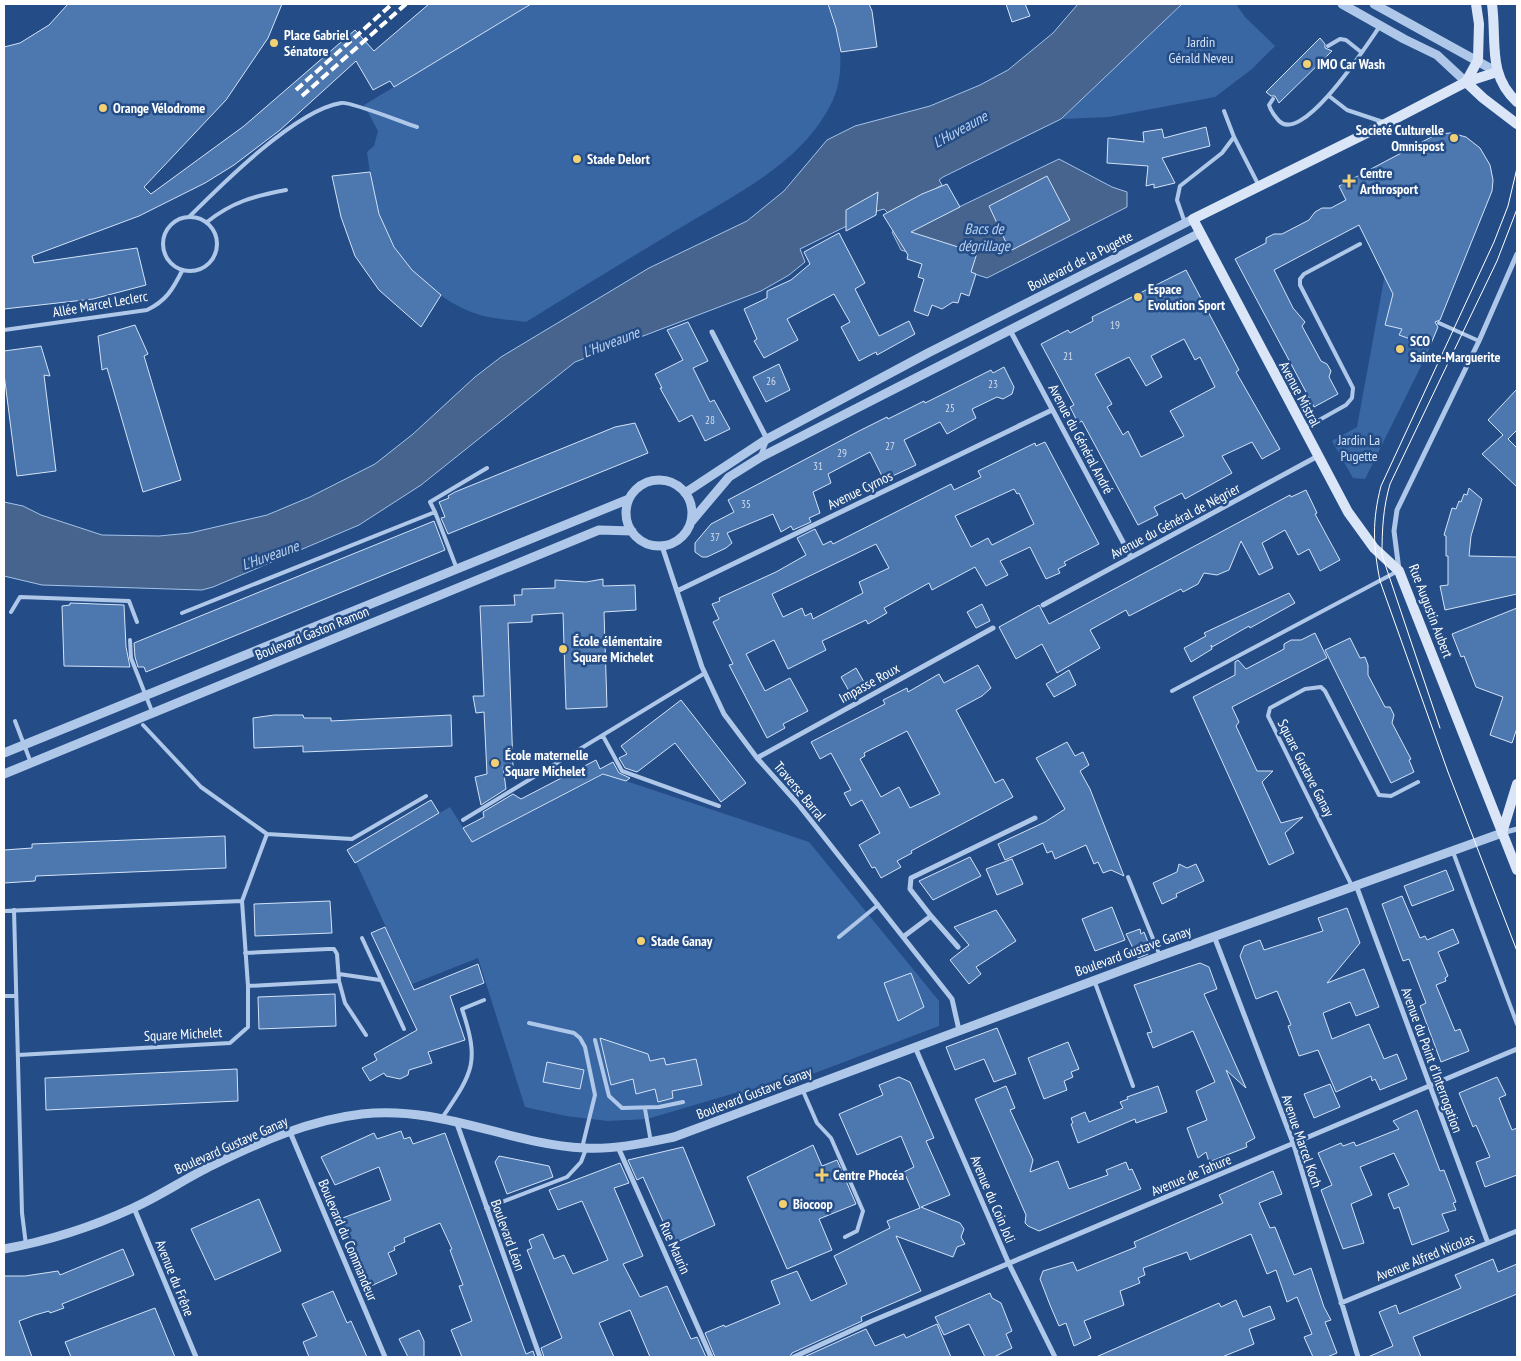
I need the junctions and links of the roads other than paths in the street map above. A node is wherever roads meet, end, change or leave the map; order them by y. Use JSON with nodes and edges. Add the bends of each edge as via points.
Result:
{"nodes":[{"id":1,"x":1342,"y":4,"type":"edge"},
{"id":2,"x":1374,"y":4,"type":"edge"},
{"id":3,"x":1476,"y":4,"type":"edge"},
{"id":4,"x":1492,"y":4,"type":"edge"},
{"id":5,"x":1380,"y":26,"type":"junction"},
{"id":6,"x":1328,"y":46,"type":"dead end"},
{"id":7,"x":1361,"y":52,"type":"junction"},
{"id":8,"x":1478,"y":60,"type":"junction"},
{"id":9,"x":1497,"y":72,"type":"junction"},
{"id":10,"x":1466,"y":82,"type":"junction"},
{"id":11,"x":1329,"y":96,"type":"junction"},
{"id":12,"x":1273,"y":99,"type":"dead end"},
{"id":13,"x":1517,"y":102,"type":"edge"},
{"id":14,"x":1224,"y":111,"type":"dead end"},
{"id":15,"x":1387,"y":123,"type":"junction"},
{"id":16,"x":1517,"y":124,"type":"edge"},
{"id":17,"x":417,"y":127,"type":"dead end"},
{"id":18,"x":1234,"y":137,"type":"junction"},
{"id":19,"x":1260,"y":186,"type":"junction"},
{"id":20,"x":286,"y":190,"type":"dead end"},
{"id":21,"x":189,"y":217,"type":"junction"},
{"id":22,"x":1189,"y":221,"type":"junction"},
{"id":23,"x":206,"y":222,"type":"junction"},
{"id":24,"x":1200,"y":233,"type":"junction"},
{"id":25,"x":1360,"y":244,"type":"dead end"},
{"id":26,"x":1517,"y":254,"type":"edge"},
{"id":27,"x":182,"y":271,"type":"junction"},
{"id":28,"x":1439,"y":323,"type":"dead end"},
{"id":29,"x":4,"y":330,"type":"edge"},
{"id":30,"x":712,"y":332,"type":"dead end"},
{"id":31,"x":1011,"y":332,"type":"junction"},
{"id":32,"x":1479,"y":341,"type":"junction"},
{"id":33,"x":1052,"y":410,"type":"junction"},
{"id":34,"x":1303,"y":429,"type":"junction"},
{"id":35,"x":767,"y":439,"type":"junction"},
{"id":36,"x":1318,"y":456,"type":"junction"},
{"id":37,"x":760,"y":458,"type":"junction"},
{"id":38,"x":486,"y":468,"type":"dead end"},
{"id":39,"x":685,"y":493,"type":"junction"},
{"id":40,"x":629,"y":500,"type":"junction"},
{"id":41,"x":435,"y":512,"type":"junction"},
{"id":42,"x":691,"y":522,"type":"junction"},
{"id":43,"x":632,"y":531,"type":"junction"},
{"id":44,"x":662,"y":546,"type":"junction"},
{"id":45,"x":1131,"y":557,"type":"junction"},
{"id":46,"x":457,"y":569,"type":"junction"},
{"id":47,"x":1399,"y":571,"type":"junction"},
{"id":48,"x":677,"y":591,"type":"junction"},
{"id":49,"x":1042,"y":605,"type":"dead end"},
{"id":50,"x":11,"y":612,"type":"dead end"},
{"id":51,"x":182,"y":613,"type":"dead end"},
{"id":52,"x":137,"y":622,"type":"dead end"},
{"id":53,"x":993,"y":628,"type":"dead end"},
{"id":54,"x":130,"y":640,"type":"dead end"},
{"id":55,"x":705,"y":674,"type":"junction"},
{"id":56,"x":1172,"y":691,"type":"dead end"},
{"id":57,"x":146,"y":695,"type":"junction"},
{"id":58,"x":153,"y":714,"type":"junction"},
{"id":59,"x":15,"y":721,"type":"dead end"},
{"id":60,"x":143,"y":725,"type":"dead end"},
{"id":61,"x":603,"y":736,"type":"junction"},
{"id":62,"x":25,"y":745,"type":"junction"},
{"id":63,"x":4,"y":753,"type":"edge"},
{"id":64,"x":757,"y":758,"type":"junction"},
{"id":65,"x":31,"y":763,"type":"junction"},
{"id":66,"x":4,"y":774,"type":"edge"},
{"id":67,"x":1418,"y":782,"type":"dead end"},
{"id":68,"x":1517,"y":784,"type":"edge"},
{"id":69,"x":426,"y":796,"type":"dead end"},
{"id":70,"x":720,"y":806,"type":"dead end"},
{"id":71,"x":1035,"y":818,"type":"dead end"},
{"id":72,"x":463,"y":820,"type":"dead end"},
{"id":73,"x":1517,"y":829,"type":"edge"},
{"id":74,"x":1502,"y":833,"type":"junction"},
{"id":75,"x":267,"y":834,"type":"junction"},
{"id":76,"x":1452,"y":850,"type":"junction"},
{"id":77,"x":1517,"y":870,"type":"edge"},
{"id":78,"x":1128,"y":877,"type":"dead end"},
{"id":79,"x":1354,"y":886,"type":"junction"},
{"id":80,"x":242,"y":901,"type":"junction"},
{"id":81,"x":878,"y":905,"type":"junction"},
{"id":82,"x":14,"y":910,"type":"junction"},
{"id":83,"x":4,"y":911,"type":"edge"},
{"id":84,"x":931,"y":916,"type":"junction"},
{"id":85,"x":1214,"y":936,"type":"junction"},
{"id":86,"x":839,"y":937,"type":"dead end"},
{"id":87,"x":903,"y":937,"type":"junction"},
{"id":88,"x":362,"y":938,"type":"dead end"},
{"id":89,"x":958,"y":947,"type":"dead end"},
{"id":90,"x":245,"y":953,"type":"junction"},
{"id":91,"x":1160,"y":956,"type":"junction"},
{"id":92,"x":338,"y":974,"type":"junction"},
{"id":93,"x":380,"y":980,"type":"junction"},
{"id":94,"x":1094,"y":980,"type":"junction"},
{"id":95,"x":339,"y":981,"type":"junction"},
{"id":96,"x":248,"y":986,"type":"junction"},
{"id":97,"x":4,"y":996,"type":"edge"},
{"id":98,"x":16,"y":996,"type":"junction"},
{"id":99,"x":484,"y":1000,"type":"dead end"},
{"id":100,"x":529,"y":1023,"type":"dead end"},
{"id":101,"x":1517,"y":1024,"type":"edge"},
{"id":102,"x":404,"y":1029,"type":"dead end"},
{"id":103,"x":959,"y":1030,"type":"junction"},
{"id":104,"x":366,"y":1035,"type":"dead end"},
{"id":105,"x":595,"y":1040,"type":"dead end"},
{"id":106,"x":915,"y":1047,"type":"junction"},
{"id":107,"x":1517,"y":1049,"type":"edge"},
{"id":108,"x":18,"y":1055,"type":"junction"},
{"id":109,"x":1133,"y":1086,"type":"dead end"},
{"id":110,"x":1430,"y":1086,"type":"junction"},
{"id":111,"x":803,"y":1089,"type":"junction"},
{"id":112,"x":683,"y":1102,"type":"dead end"},
{"id":113,"x":645,"y":1109,"type":"junction"},
{"id":114,"x":442,"y":1118,"type":"junction"},
{"id":115,"x":456,"y":1120,"type":"junction"},
{"id":116,"x":290,"y":1132,"type":"junction"},
{"id":117,"x":651,"y":1142,"type":"junction"},
{"id":118,"x":1294,"y":1145,"type":"junction"},
{"id":119,"x":618,"y":1147,"type":"junction"},
{"id":120,"x":584,"y":1148,"type":"junction"},
{"id":121,"x":134,"y":1208,"type":"junction"},
{"id":122,"x":486,"y":1208,"type":"junction"},
{"id":123,"x":1517,"y":1231,"type":"edge"},
{"id":124,"x":845,"y":1237,"type":"dead end"},
{"id":125,"x":1488,"y":1243,"type":"junction"},
{"id":126,"x":26,"y":1245,"type":"junction"},
{"id":127,"x":4,"y":1249,"type":"edge"},
{"id":128,"x":1009,"y":1264,"type":"junction"},
{"id":129,"x":1341,"y":1302,"type":"junction"},
{"id":130,"x":196,"y":1357,"type":"edge"},
{"id":131,"x":385,"y":1357,"type":"edge"},
{"id":132,"x":540,"y":1357,"type":"edge"},
{"id":133,"x":711,"y":1357,"type":"edge"},
{"id":134,"x":794,"y":1357,"type":"edge"},
{"id":135,"x":1055,"y":1357,"type":"edge"},
{"id":136,"x":1358,"y":1357,"type":"edge"}],
"edges":[{"from":1,"to":5,"type":"street"},
{"from":2,"to":8,"type":"street"},
{"from":3,"to":8,"type":"main road"},
{"from":4,"to":9,"type":"main road"},
{"from":5,"to":7,"type":"lane"},
{"from":5,"to":10,"type":"street","via":[[1438,56]]},
{"from":6,"to":7,"type":"lane","via":[[1340,39],[1346,40]]},
{"from":7,"to":11,"type":"lane"},
{"from":8,"to":9,"type":"street"},
{"from":8,"to":10,"type":"main road"},
{"from":9,"to":10,"type":"main road","name":"Boulevard de la Pugette"},
{"from":9,"to":13,"type":"main road","via":[[1504,90]]},
{"from":10,"to":15,"type":"main road","name":"Boulevard de la Pugette"},
{"from":10,"to":16,"type":"main road"},
{"from":11,"to":12,"type":"lane","via":[[1290,126],[1283,124],[1271,112],[1269,105]]},
{"from":11,"to":15,"type":"lane","via":[[1347,110]]},
{"from":14,"to":18,"type":"lane"},
{"from":15,"to":19,"type":"main road","name":"Boulevard de la Pugette"},
{"from":17,"to":21,"type":"lane","via":[[342,102],[304,117],[223,183]]},
{"from":18,"to":19,"type":"lane"},
{"from":18,"to":22,"type":"lane","via":[[1222,153],[1180,186],[1177,200]]},
{"from":19,"to":22,"type":"main road","name":"Boulevard de la Pugette"},
{"from":20,"to":23,"type":"lane","via":[[243,200]]},
{"from":21,"to":23,"type":"lane"},
{"from":21,"to":27,"type":"lane","via":[[173,223],[163,239],[166,257]]},
{"from":22,"to":24,"type":"main road","name":"Avenue Mistral"},
{"from":22,"to":35,"type":"street","name":"Boulevard de la Pugette","via":[[928,352]]},
{"from":23,"to":27,"type":"lane","via":[[217,237],[214,258],[204,268]]},
{"from":24,"to":31,"type":"street"},
{"from":24,"to":34,"type":"main road","name":"Avenue Mistral"},
{"from":25,"to":34,"type":"lane","via":[[1300,279],[1353,388],[1352,398],[1346,405]]},
{"from":26,"to":32,"type":"street","name":"Rue Augustin Aubert"},
{"from":27,"to":29,"type":"lane","name":"Allée Marcel Leclerc","via":[[172,293],[147,310]]},
{"from":28,"to":32,"type":"lane"},
{"from":30,"to":35,"type":"street"},
{"from":31,"to":33,"type":"street","name":"Avenue du Général André"},
{"from":31,"to":37,"type":"street"},
{"from":32,"to":47,"type":"street","name":"Rue Augustin Aubert","via":[[1397,510],[1394,531]]},
{"from":33,"to":45,"type":"street","name":"Avenue du Général André"},
{"from":33,"to":48,"type":"street","name":"Avenue Cyrnos"},
{"from":34,"to":36,"type":"main road","name":"Avenue Mistral"},
{"from":35,"to":37,"type":"street"},
{"from":35,"to":39,"type":"street","name":"Boulevard de la Pugette"},
{"from":36,"to":45,"type":"street","name":"Avenue du Général de Négrier"},
{"from":36,"to":47,"type":"main road","name":"Avenue Mistral","via":[[1348,512],[1374,548]]},
{"from":37,"to":42,"type":"street","via":[[729,477]]},
{"from":38,"to":41,"type":"lane","via":[[430,502]]},
{"from":39,"to":40,"type":"street","via":[[678,486],[658,480],[641,485]]},
{"from":39,"to":42,"type":"street","via":[[690,502]]},
{"from":40,"to":43,"type":"street","via":[[626,516]]},
{"from":40,"to":46,"type":"street","name":"Boulevard Gaston Ramon"},
{"from":41,"to":46,"type":"lane"},
{"from":41,"to":51,"type":"lane"},
{"from":42,"to":44,"type":"street","via":[[680,538]]},
{"from":43,"to":44,"type":"street","via":[[645,542]]},
{"from":43,"to":58,"type":"street","name":"Boulevard Gaston Ramon","via":[[599,530]]},
{"from":44,"to":48,"type":"street","name":"Traverse Barral"},
{"from":45,"to":49,"type":"street","name":"Avenue du Général de Négrier"},
{"from":46,"to":57,"type":"street","name":"Boulevard Gaston Ramon"},
{"from":47,"to":56,"type":"lane"},
{"from":47,"to":74,"type":"main road","name":"Rue Augustin Aubert"},
{"from":48,"to":55,"type":"street","name":"Traverse Barral"},
{"from":50,"to":52,"type":"lane","via":[[20,597],[129,601]]},
{"from":53,"to":64,"type":"street","name":"Impasse Roux"},
{"from":54,"to":57,"type":"lane","via":[[131,658]]},
{"from":55,"to":61,"type":"lane"},
{"from":55,"to":64,"type":"street","name":"Traverse Barral","via":[[724,714]]},
{"from":57,"to":58,"type":"lane"},
{"from":57,"to":62,"type":"street","name":"Boulevard Gaston Ramon"},
{"from":58,"to":65,"type":"street","name":"Boulevard Gaston Ramon"},
{"from":59,"to":62,"type":"lane"},
{"from":60,"to":75,"type":"lane","via":[[201,787]]},
{"from":61,"to":70,"type":"lane","via":[[622,771]]},
{"from":61,"to":72,"type":"lane"},
{"from":62,"to":63,"type":"street","name":"Boulevard Gaston Ramon"},
{"from":62,"to":65,"type":"lane"},
{"from":64,"to":81,"type":"street","name":"Traverse Barral"},
{"from":65,"to":66,"type":"street","name":"Boulevard Gaston Ramon"},
{"from":67,"to":79,"type":"lane","name":"Square Gustave Ganay","via":[[1391,796],[1379,795],[1320,687],[1306,689],[1270,708],[1268,716]]},
{"from":68,"to":74,"type":"main road"},
{"from":69,"to":75,"type":"lane","via":[[352,839]]},
{"from":71,"to":84,"type":"street","via":[[911,878],[910,889]]},
{"from":73,"to":74,"type":"street"},
{"from":74,"to":76,"type":"street","name":"Boulevard Gustave Ganay"},
{"from":74,"to":77,"type":"main road","name":"Rue Augustin Aubert"},
{"from":75,"to":80,"type":"lane","name":"Square Michelet"},
{"from":76,"to":79,"type":"street","name":"Boulevard Gustave Ganay"},
{"from":76,"to":101,"type":"lane"},
{"from":78,"to":91,"type":"lane"},
{"from":79,"to":85,"type":"street","name":"Boulevard Gustave Ganay"},
{"from":79,"to":110,"type":"street","name":"Avenue du Point d'Interrogation"},
{"from":80,"to":82,"type":"lane"},
{"from":80,"to":90,"type":"lane","name":"Square Michelet"},
{"from":81,"to":86,"type":"lane"},
{"from":81,"to":87,"type":"street","name":"Traverse Barral"},
{"from":82,"to":83,"type":"lane"},
{"from":82,"to":98,"type":"lane"},
{"from":84,"to":87,"type":"street"},
{"from":84,"to":89,"type":"street"},
{"from":85,"to":91,"type":"street","name":"Boulevard Gustave Ganay"},
{"from":85,"to":118,"type":"street","name":"Avenue Marcel Koch"},
{"from":87,"to":103,"type":"street","name":"Traverse Barral","via":[[952,999]]},
{"from":88,"to":93,"type":"lane"},
{"from":90,"to":92,"type":"lane","via":[[334,950]]},
{"from":90,"to":96,"type":"lane","name":"Square Michelet"},
{"from":91,"to":94,"type":"street","name":"Boulevard Gustave Ganay"},
{"from":92,"to":93,"type":"lane"},
{"from":92,"to":95,"type":"lane"},
{"from":93,"to":102,"type":"lane"},
{"from":94,"to":103,"type":"street","name":"Boulevard Gustave Ganay"},
{"from":94,"to":109,"type":"lane"},
{"from":95,"to":96,"type":"lane"},
{"from":95,"to":104,"type":"lane","via":[[345,1003]]},
{"from":96,"to":108,"type":"lane","name":"Square Michelet","via":[[248,1028],[230,1043]]},
{"from":97,"to":98,"type":"lane"},
{"from":98,"to":108,"type":"lane"},
{"from":99,"to":114,"type":"lane","via":[[462,1009],[472,1040],[471,1066],[460,1092]]},
{"from":100,"to":120,"type":"lane","via":[[574,1033],[585,1047],[595,1096]]},
{"from":103,"to":106,"type":"street","name":"Boulevard Gustave Ganay"},
{"from":105,"to":113,"type":"lane","via":[[608,1096],[622,1108]]},
{"from":106,"to":111,"type":"street","name":"Boulevard Gustave Ganay"},
{"from":106,"to":128,"type":"street","name":"Avenue du Coin Joli"},
{"from":107,"to":110,"type":"street","name":"Avenue de Tahure"},
{"from":108,"to":126,"type":"lane","via":[[22,1213]]},
{"from":110,"to":118,"type":"street","name":"Avenue de Tahure"},
{"from":110,"to":125,"type":"street","name":"Avenue du Point d'Interrogation"},
{"from":111,"to":117,"type":"street","name":"Boulevard Gustave Ganay","via":[[707,1126]]},
{"from":111,"to":124,"type":"lane","via":[[817,1123],[831,1138],[864,1212],[857,1231]]},
{"from":112,"to":113,"type":"lane"},
{"from":113,"to":117,"type":"lane"},
{"from":114,"to":115,"type":"street","name":"Boulevard Gustave Ganay"},
{"from":114,"to":116,"type":"street","name":"Boulevard Gustave Ganay","via":[[419,1113],[363,1114]]},
{"from":115,"to":120,"type":"street","name":"Boulevard Gustave Ganay","via":[[505,1134]]},
{"from":115,"to":122,"type":"street","name":"Boulevard Léon"},
{"from":116,"to":121,"type":"street","name":"Boulevard Gustave Ganay","via":[[213,1165]]},
{"from":116,"to":131,"type":"street","name":"Boulevard du Commandeur"},
{"from":117,"to":119,"type":"street","name":"Boulevard Gustave Ganay"},
{"from":118,"to":128,"type":"street","name":"Avenue de Tahure"},
{"from":118,"to":129,"type":"street","name":"Avenue Marcel Koch"},
{"from":119,"to":120,"type":"street","name":"Boulevard Gustave Ganay"},
{"from":119,"to":133,"type":"street","name":"Rue Maurin"},
{"from":120,"to":122,"type":"lane","via":[[576,1170],[567,1177]]},
{"from":121,"to":126,"type":"street","name":"Boulevard Gustave Ganay","via":[[69,1233]]},
{"from":121,"to":130,"type":"street","name":"Avenue du Frêne"},
{"from":122,"to":132,"type":"street","name":"Boulevard Léon"},
{"from":123,"to":125,"type":"street","name":"Avenue Alfred Nicolas"},
{"from":125,"to":129,"type":"street","name":"Avenue Alfred Nicolas"},
{"from":126,"to":127,"type":"street","name":"Boulevard Gustave Ganay"},
{"from":128,"to":134,"type":"street","name":"Avenue de Tahure"},
{"from":128,"to":135,"type":"street","name":"Avenue du Coin Joli"},
{"from":129,"to":136,"type":"street","name":"Avenue Marcel Koch"}]}
